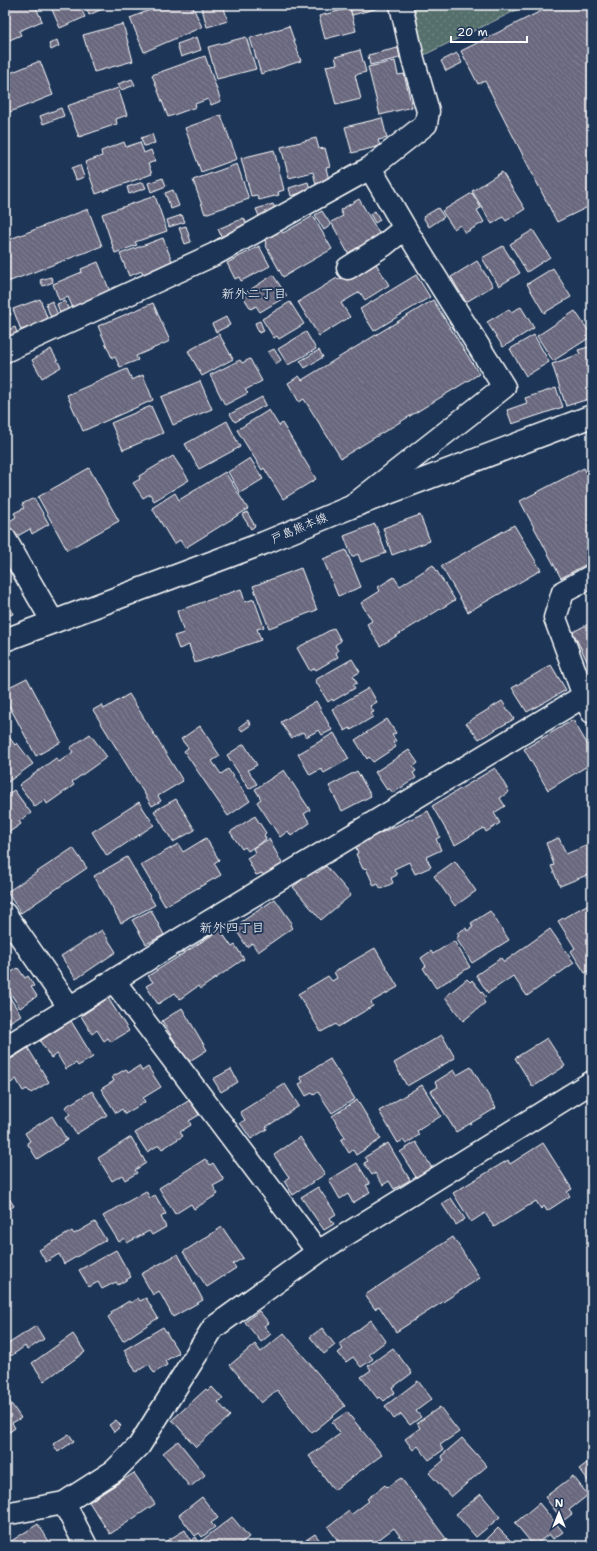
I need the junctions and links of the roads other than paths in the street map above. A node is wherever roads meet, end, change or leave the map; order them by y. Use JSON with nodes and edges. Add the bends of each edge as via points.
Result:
{"nodes":[{"id":1,"x":401,"y":5,"type":"edge"},
{"id":2,"x":370,"y":168,"type":"junction"},
{"id":3,"x":404,"y":228,"type":"junction"},
{"id":4,"x":348,"y":268,"type":"dead end"},
{"id":5,"x":5,"y":351,"type":"edge"},
{"id":6,"x":592,"y":416,"type":"edge"},
{"id":7,"x":350,"y":507,"type":"junction"},
{"id":8,"x":5,"y":539,"type":"edge"},
{"id":9,"x":592,"y":576,"type":"edge"},
{"id":10,"x":53,"y":622,"type":"junction"},
{"id":11,"x":5,"y":640,"type":"edge"},
{"id":12,"x":588,"y":704,"type":"edge"},
{"id":13,"x":5,"y":914,"type":"edge"},
{"id":14,"x":114,"y":981,"type":"junction"},
{"id":15,"x":70,"y":1008,"type":"junction"},
{"id":16,"x":5,"y":1048,"type":"edge"},
{"id":17,"x":592,"y":1082,"type":"edge"},
{"id":18,"x":318,"y":1252,"type":"junction"},
{"id":19,"x":64,"y":1503,"type":"junction"},
{"id":20,"x":5,"y":1514,"type":"edge"},
{"id":21,"x":86,"y":1546,"type":"edge"}],
"edges":[{"from":1,"to":2,"type":"street","via":[[428,111],[426,124]]},
{"from":2,"to":3,"type":"street"},
{"from":2,"to":5,"type":"street","via":[[215,254]]},
{"from":3,"to":4,"type":"street","via":[[384,245]]},
{"from":3,"to":7,"type":"street","via":[[504,387]]},
{"from":6,"to":7,"type":"street","name":"戸島熊本線"},
{"from":7,"to":10,"type":"street","name":"戸島熊本線","via":[[264,543]]},
{"from":8,"to":10,"type":"street"},
{"from":9,"to":12,"type":"street","via":[[563,592],[555,618]]},
{"from":10,"to":11,"type":"street","name":"戸島熊本線"},
{"from":12,"to":14,"type":"street"},
{"from":13,"to":15,"type":"street"},
{"from":14,"to":15,"type":"street"},
{"from":14,"to":18,"type":"street"},
{"from":15,"to":16,"type":"street"},
{"from":17,"to":18,"type":"street"},
{"from":18,"to":19,"type":"street","via":[[213,1328],[139,1446],[114,1471]]},
{"from":19,"to":20,"type":"street"},
{"from":19,"to":21,"type":"street"}]}
